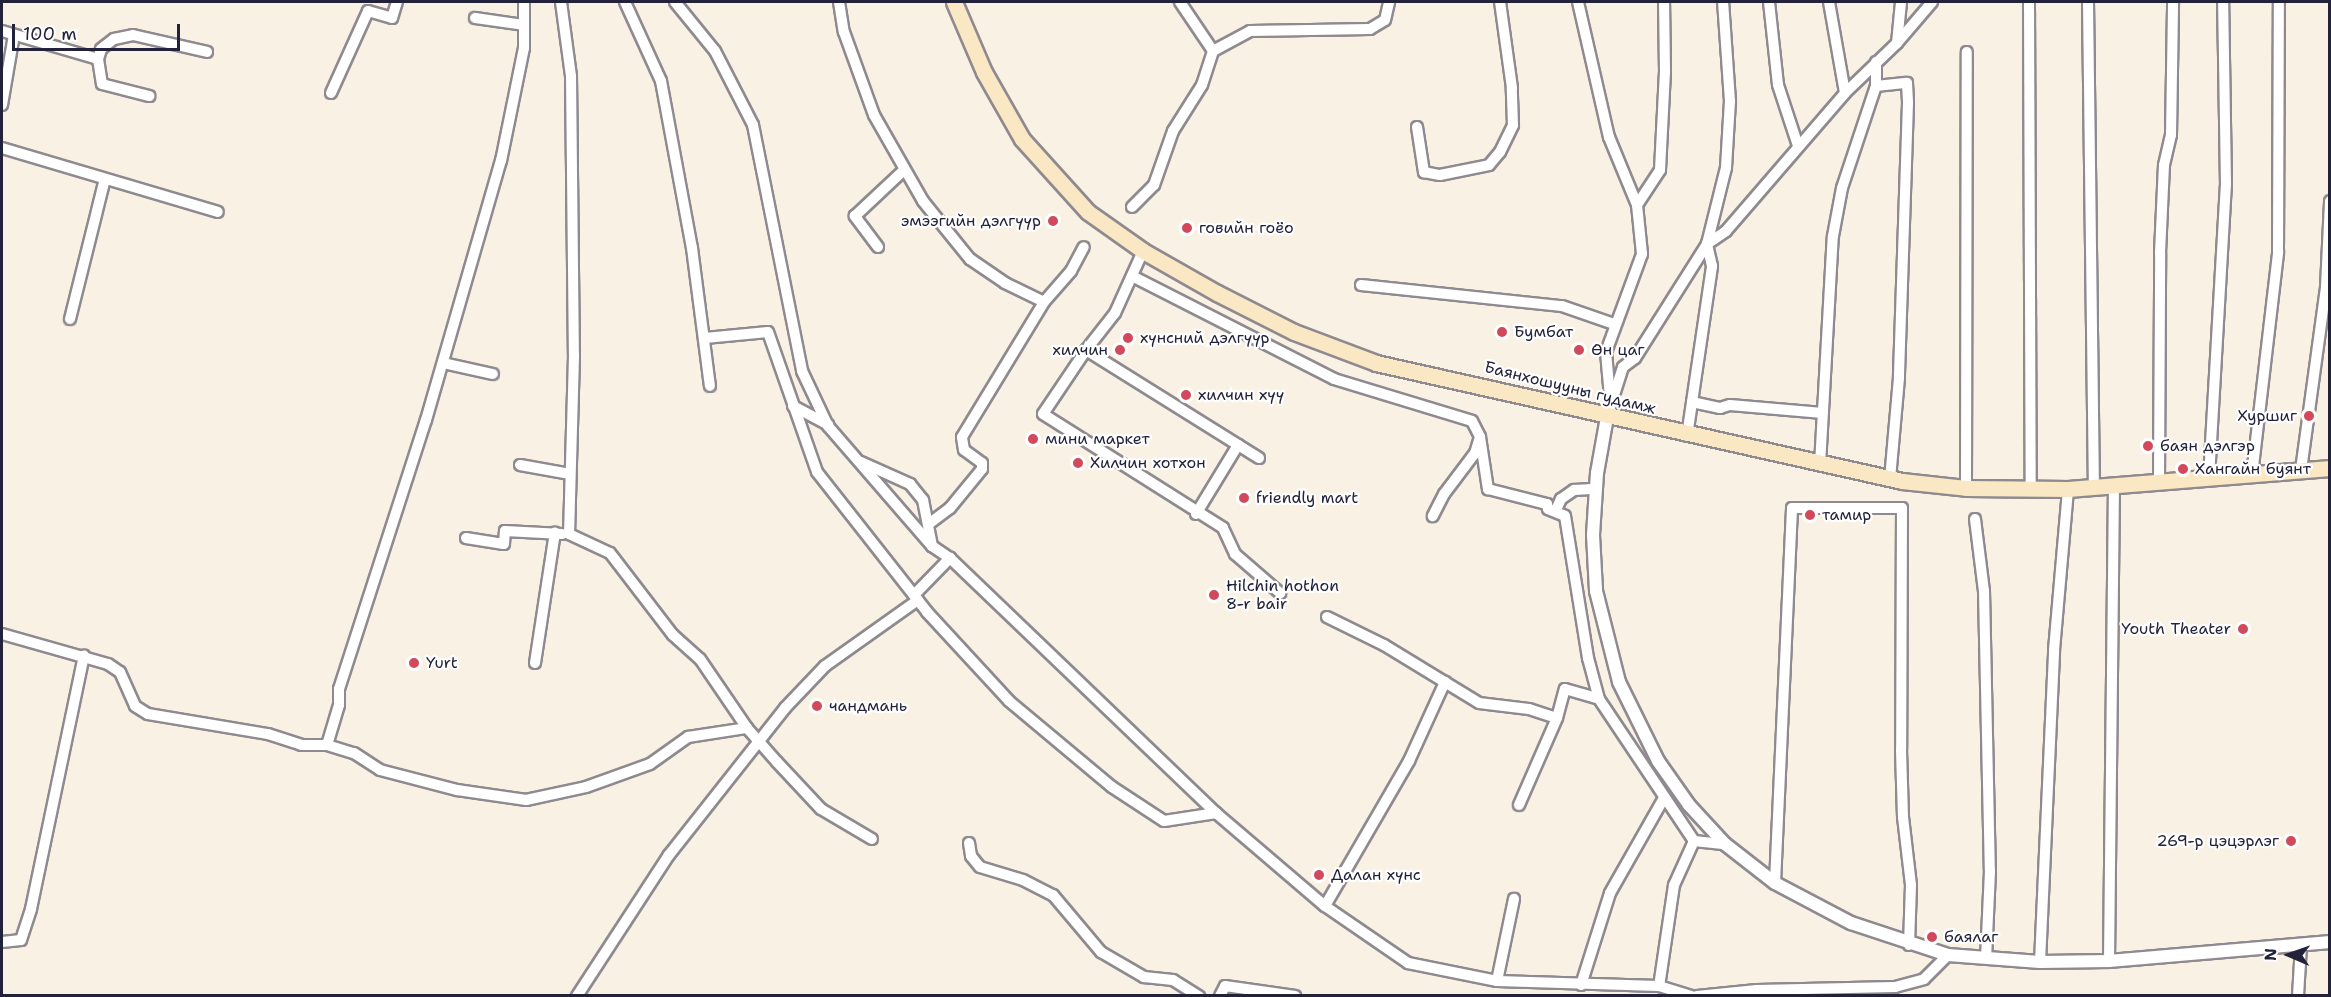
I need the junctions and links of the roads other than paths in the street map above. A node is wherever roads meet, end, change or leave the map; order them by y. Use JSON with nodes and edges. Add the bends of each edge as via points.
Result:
{"nodes":[{"id":1,"x":396,"y":2,"type":"edge"},
{"id":2,"x":524,"y":2,"type":"edge"},
{"id":3,"x":561,"y":2,"type":"edge"},
{"id":4,"x":625,"y":2,"type":"edge"},
{"id":5,"x":675,"y":2,"type":"edge"},
{"id":6,"x":839,"y":2,"type":"edge"},
{"id":7,"x":954,"y":2,"type":"edge"},
{"id":8,"x":1180,"y":2,"type":"edge"},
{"id":9,"x":1389,"y":2,"type":"edge"},
{"id":10,"x":1500,"y":2,"type":"edge"},
{"id":11,"x":1578,"y":2,"type":"edge"},
{"id":12,"x":1664,"y":2,"type":"edge"},
{"id":13,"x":1723,"y":2,"type":"edge"},
{"id":14,"x":1769,"y":2,"type":"edge"},
{"id":15,"x":1829,"y":2,"type":"edge"},
{"id":16,"x":1901,"y":2,"type":"edge"},
{"id":17,"x":1932,"y":2,"type":"edge"},
{"id":18,"x":2029,"y":2,"type":"edge"},
{"id":19,"x":2088,"y":2,"type":"edge"},
{"id":20,"x":2173,"y":2,"type":"edge"},
{"id":21,"x":2223,"y":2,"type":"edge"},
{"id":22,"x":2279,"y":2,"type":"edge"},
{"id":23,"x":475,"y":18,"type":"dead end"},
{"id":24,"x":524,"y":25,"type":"junction"},
{"id":25,"x":2,"y":31,"type":"edge"},
{"id":26,"x":14,"y":35,"type":"junction"},
{"id":27,"x":1897,"y":43,"type":"junction"},
{"id":28,"x":1213,"y":51,"type":"junction"},
{"id":29,"x":207,"y":52,"type":"dead end"},
{"id":30,"x":1967,"y":52,"type":"dead end"},
{"id":31,"x":98,"y":59,"type":"junction"},
{"id":32,"x":1876,"y":62,"type":"junction"},
{"id":33,"x":1876,"y":86,"type":"junction"},
{"id":34,"x":331,"y":93,"type":"dead end"},
{"id":35,"x":1845,"y":93,"type":"junction"},
{"id":36,"x":148,"y":96,"type":"dead end"},
{"id":37,"x":2,"y":105,"type":"edge"},
{"id":38,"x":1417,"y":127,"type":"dead end"},
{"id":39,"x":1798,"y":146,"type":"junction"},
{"id":40,"x":2,"y":148,"type":"edge"},
{"id":41,"x":903,"y":171,"type":"junction"},
{"id":42,"x":105,"y":179,"type":"junction"},
{"id":43,"x":2330,"y":201,"type":"edge"},
{"id":44,"x":1638,"y":205,"type":"junction"},
{"id":45,"x":1132,"y":207,"type":"dead end"},
{"id":46,"x":218,"y":212,"type":"dead end"},
{"id":47,"x":1707,"y":244,"type":"junction"},
{"id":48,"x":878,"y":247,"type":"dead end"},
{"id":49,"x":1084,"y":247,"type":"dead end"},
{"id":50,"x":1143,"y":251,"type":"junction"},
{"id":51,"x":1132,"y":276,"type":"junction"},
{"id":52,"x":1360,"y":285,"type":"dead end"},
{"id":53,"x":1044,"y":302,"type":"junction"},
{"id":54,"x":70,"y":318,"type":"dead end"},
{"id":55,"x":1614,"y":324,"type":"junction"},
{"id":56,"x":705,"y":338,"type":"junction"},
{"id":57,"x":1086,"y":350,"type":"junction"},
{"id":58,"x":443,"y":363,"type":"junction"},
{"id":59,"x":493,"y":374,"type":"dead end"},
{"id":60,"x":710,"y":386,"type":"dead end"},
{"id":61,"x":1692,"y":402,"type":"junction"},
{"id":62,"x":793,"y":406,"type":"junction"},
{"id":63,"x":1609,"y":409,"type":"junction"},
{"id":64,"x":1823,"y":413,"type":"junction"},
{"id":65,"x":828,"y":426,"type":"junction"},
{"id":66,"x":1687,"y":436,"type":"junction"},
{"id":67,"x":1480,"y":437,"type":"junction"},
{"id":68,"x":1238,"y":444,"type":"junction"},
{"id":69,"x":1259,"y":458,"type":"dead end"},
{"id":70,"x":855,"y":459,"type":"junction"},
{"id":71,"x":520,"y":465,"type":"dead end"},
{"id":72,"x":1820,"y":465,"type":"junction"},
{"id":73,"x":2330,"y":468,"type":"edge"},
{"id":74,"x":2301,"y":470,"type":"junction"},
{"id":75,"x":570,"y":474,"type":"junction"},
{"id":76,"x":2252,"y":475,"type":"junction"},
{"id":77,"x":2209,"y":478,"type":"junction"},
{"id":78,"x":1890,"y":479,"type":"junction"},
{"id":79,"x":2159,"y":481,"type":"junction"},
{"id":80,"x":2114,"y":486,"type":"junction"},
{"id":81,"x":1966,"y":488,"type":"junction"},
{"id":82,"x":2094,"y":488,"type":"junction"},
{"id":83,"x":1596,"y":489,"type":"junction"},
{"id":84,"x":2068,"y":489,"type":"junction"},
{"id":85,"x":2031,"y":490,"type":"junction"},
{"id":86,"x":1556,"y":510,"type":"junction"},
{"id":87,"x":1196,"y":514,"type":"junction"},
{"id":88,"x":1433,"y":516,"type":"dead end"},
{"id":89,"x":1975,"y":519,"type":"dead end"},
{"id":90,"x":930,"y":522,"type":"junction"},
{"id":91,"x":555,"y":533,"type":"junction"},
{"id":92,"x":568,"y":534,"type":"junction"},
{"id":93,"x":466,"y":538,"type":"dead end"},
{"id":94,"x":932,"y":546,"type":"junction"},
{"id":95,"x":950,"y":558,"type":"junction"},
{"id":96,"x":1280,"y":593,"type":"dead end"},
{"id":97,"x":916,"y":598,"type":"junction"},
{"id":98,"x":1327,"y":616,"type":"dead end"},
{"id":99,"x":2,"y":634,"type":"edge"},
{"id":100,"x":84,"y":656,"type":"junction"},
{"id":101,"x":536,"y":663,"type":"dead end"},
{"id":102,"x":1445,"y":682,"type":"junction"},
{"id":103,"x":1599,"y":699,"type":"junction"},
{"id":104,"x":1557,"y":717,"type":"junction"},
{"id":105,"x":747,"y":728,"type":"junction"},
{"id":106,"x":757,"y":741,"type":"junction"},
{"id":107,"x":327,"y":745,"type":"junction"},
{"id":108,"x":1664,"y":798,"type":"junction"},
{"id":109,"x":1519,"y":806,"type":"dead end"},
{"id":110,"x":1216,"y":813,"type":"junction"},
{"id":111,"x":872,"y":839,"type":"dead end"},
{"id":112,"x":1694,"y":841,"type":"junction"},
{"id":113,"x":969,"y":843,"type":"dead end"},
{"id":114,"x":1725,"y":844,"type":"junction"},
{"id":115,"x":1775,"y":883,"type":"junction"},
{"id":116,"x":1514,"y":899,"type":"dead end"},
{"id":117,"x":1325,"y":906,"type":"junction"},
{"id":118,"x":2,"y":942,"type":"edge"},
{"id":119,"x":2330,"y":942,"type":"edge"},
{"id":120,"x":1909,"y":945,"type":"junction"},
{"id":121,"x":2301,"y":945,"type":"junction"},
{"id":122,"x":1948,"y":955,"type":"junction"},
{"id":123,"x":1986,"y":958,"type":"junction"},
{"id":124,"x":2040,"y":962,"type":"junction"},
{"id":125,"x":2109,"y":962,"type":"junction"},
{"id":126,"x":1497,"y":981,"type":"junction"},
{"id":127,"x":1581,"y":986,"type":"junction"},
{"id":128,"x":1659,"y":986,"type":"junction"},
{"id":129,"x":577,"y":996,"type":"edge"},
{"id":130,"x":1199,"y":996,"type":"edge"},
{"id":131,"x":1220,"y":996,"type":"edge"},
{"id":132,"x":1295,"y":996,"type":"edge"},
{"id":133,"x":1690,"y":996,"type":"edge"},
{"id":134,"x":1697,"y":996,"type":"edge"},
{"id":135,"x":2298,"y":996,"type":"edge"}],
"edges":[{"from":1,"to":34,"type":"street","via":[[392,18],[368,11]]},
{"from":2,"to":24,"type":"street"},
{"from":3,"to":75,"type":"street","via":[[571,76],[574,356]]},
{"from":4,"to":56,"type":"street","via":[[661,81]]},
{"from":5,"to":65,"type":"street","via":[[715,51],[753,125],[802,371]]},
{"from":6,"to":41,"type":"street","via":[[844,32],[874,115]]},
{"from":7,"to":50,"type":"main road","name":"Баянхошууны гудамж","via":[[984,72],[1022,139],[1066,192]]},
{"from":8,"to":28,"type":"street"},
{"from":9,"to":28,"type":"street","via":[[1385,20],[1370,29],[1250,32]]},
{"from":10,"to":38,"type":"street","via":[[1513,125],[1500,152],[1489,165],[1440,175],[1424,172]]},
{"from":11,"to":44,"type":"street","via":[[1610,137]]},
{"from":12,"to":44,"type":"street","via":[[1660,170]]},
{"from":13,"to":47,"type":"street","via":[[1730,101],[1726,168]]},
{"from":14,"to":39,"type":"street","via":[[1778,85]]},
{"from":15,"to":35,"type":"street"},
{"from":16,"to":27,"type":"street"},
{"from":17,"to":27,"type":"street"},
{"from":18,"to":85,"type":"street"},
{"from":19,"to":82,"type":"street"},
{"from":20,"to":79,"type":"street","via":[[2171,135],[2164,165],[2160,253]]},
{"from":21,"to":77,"type":"street","via":[[2226,184]]},
{"from":22,"to":76,"type":"street","via":[[2278,252]]},
{"from":23,"to":24,"type":"street"},
{"from":24,"to":58,"type":"street","via":[[524,48],[501,162]]},
{"from":25,"to":26,"type":"street"},
{"from":26,"to":31,"type":"street"},
{"from":26,"to":37,"type":"street"},
{"from":27,"to":32,"type":"street"},
{"from":28,"to":45,"type":"street","via":[[1202,86],[1173,131],[1154,185]]},
{"from":29,"to":31,"type":"street","via":[[133,35],[114,39],[101,49]]},
{"from":30,"to":81,"type":"street"},
{"from":31,"to":36,"type":"street","via":[[102,84]]},
{"from":32,"to":33,"type":"street"},
{"from":32,"to":35,"type":"street"},
{"from":33,"to":64,"type":"street","via":[[1844,179],[1833,236]]},
{"from":33,"to":78,"type":"street","via":[[1907,83],[1908,103],[1899,378]]},
{"from":35,"to":39,"type":"street"},
{"from":39,"to":47,"type":"street","via":[[1725,231]]},
{"from":40,"to":42,"type":"street"},
{"from":41,"to":48,"type":"street","via":[[855,216]]},
{"from":41,"to":53,"type":"street","via":[[944,230],[970,259],[1005,283]]},
{"from":42,"to":46,"type":"street"},
{"from":42,"to":54,"type":"street"},
{"from":43,"to":74,"type":"street","via":[[2326,287]]},
{"from":44,"to":55,"type":"street","via":[[1642,254]]},
{"from":47,"to":61,"type":"street","via":[[1712,266]]},
{"from":47,"to":63,"type":"street","via":[[1635,358],[1623,367]]},
{"from":49,"to":53,"type":"street","via":[[1071,271]]},
{"from":50,"to":51,"type":"street"},
{"from":50,"to":63,"type":"main road","name":"Баянхошууны гудамж","via":[[1294,332],[1376,363]]},
{"from":51,"to":57,"type":"street","via":[[1115,312]]},
{"from":51,"to":67,"type":"street","via":[[1334,379],[1472,421]]},
{"from":52,"to":55,"type":"street","via":[[1562,306]]},
{"from":53,"to":90,"type":"street","via":[[962,437],[964,450],[982,463],[982,469],[950,508]]},
{"from":55,"to":63,"type":"street","via":[[1605,370]]},
{"from":56,"to":60,"type":"street"},
{"from":56,"to":62,"type":"street","via":[[768,332]]},
{"from":57,"to":68,"type":"street"},
{"from":57,"to":87,"type":"street","via":[[1043,414]]},
{"from":58,"to":59,"type":"street"},
{"from":58,"to":107,"type":"street","via":[[339,689],[339,705]]},
{"from":61,"to":64,"type":"street","via":[[1720,408],[1730,405]]},
{"from":61,"to":66,"type":"street"},
{"from":62,"to":65,"type":"street"},
{"from":62,"to":97,"type":"street","via":[[817,472]]},
{"from":63,"to":66,"type":"main road","name":"Баянхошууны гудамж"},
{"from":63,"to":83,"type":"street"},
{"from":64,"to":72,"type":"street"},
{"from":65,"to":70,"type":"street"},
{"from":66,"to":72,"type":"main road","name":"Баянхошууны гудамж"},
{"from":67,"to":86,"type":"street","via":[[1488,489]]},
{"from":67,"to":88,"type":"street","via":[[1475,453],[1444,494]]},
{"from":68,"to":69,"type":"street"},
{"from":68,"to":87,"type":"street"},
{"from":70,"to":90,"type":"street","via":[[910,484],[923,500]]},
{"from":70,"to":94,"type":"street"},
{"from":71,"to":75,"type":"street"},
{"from":72,"to":78,"type":"main road","name":"Баянхошууны гудамж"},
{"from":73,"to":74,"type":"main road","name":"Баянхошууны гудамж"},
{"from":74,"to":76,"type":"main road","name":"Баянхошууны гудамж"},
{"from":75,"to":92,"type":"street"},
{"from":76,"to":77,"type":"main road","name":"Баянхошууны гудамж"},
{"from":77,"to":79,"type":"main road","name":"Баянхошууны гудамж"},
{"from":78,"to":81,"type":"main road","name":"Баянхошууны гудамж"},
{"from":79,"to":80,"type":"main road","name":"Баянхошууны гудамж"},
{"from":80,"to":82,"type":"main road","name":"Баянхошууны гудамж"},
{"from":80,"to":125,"type":"street"},
{"from":81,"to":85,"type":"main road","name":"Баянхошууны гудамж"},
{"from":82,"to":84,"type":"main road","name":"Баянхошууны гудамж"},
{"from":83,"to":86,"type":"street","via":[[1574,490],[1561,499]]},
{"from":83,"to":114,"type":"street","via":[[1596,591],[1618,682],[1658,761],[1689,805]]},
{"from":84,"to":85,"type":"main road","name":"Баянхошууны гудамж"},
{"from":84,"to":124,"type":"street","via":[[2054,650]]},
{"from":86,"to":103,"type":"street","via":[[1568,521],[1588,658]]},
{"from":87,"to":96,"type":"street","via":[[1223,528],[1235,554]]},
{"from":89,"to":123,"type":"street","via":[[1984,602],[1990,871]]},
{"from":90,"to":94,"type":"street"},
{"from":91,"to":92,"type":"street"},
{"from":91,"to":93,"type":"street","via":[[505,531],[504,544]]},
{"from":91,"to":101,"type":"street"},
{"from":92,"to":105,"type":"street","via":[[610,554],[673,635],[700,659]]},
{"from":94,"to":95,"type":"street"},
{"from":95,"to":97,"type":"street"},
{"from":95,"to":110,"type":"street"},
{"from":97,"to":106,"type":"street","via":[[825,666]]},
{"from":97,"to":110,"type":"street","via":[[1009,701],[1112,787],[1164,821]]},
{"from":98,"to":102,"type":"street"},
{"from":99,"to":100,"type":"street"},
{"from":100,"to":107,"type":"street","via":[[120,672],[135,706],[148,714],[268,734],[300,745]]},
{"from":100,"to":118,"type":"street","via":[[31,909],[21,940]]},
{"from":102,"to":104,"type":"street","via":[[1479,703]]},
{"from":102,"to":117,"type":"street","via":[[1409,761]]},
{"from":103,"to":104,"type":"street","via":[[1565,689]]},
{"from":103,"to":108,"type":"street"},
{"from":104,"to":109,"type":"street"},
{"from":105,"to":106,"type":"street"},
{"from":105,"to":107,"type":"street","via":[[688,737],[650,764],[586,787],[526,800],[457,790],[380,770],[354,753]]},
{"from":106,"to":111,"type":"street","via":[[821,809]]},
{"from":106,"to":129,"type":"street","via":[[669,855]]},
{"from":108,"to":112,"type":"street"},
{"from":108,"to":127,"type":"street","via":[[1610,893]]},
{"from":110,"to":117,"type":"street"},
{"from":112,"to":114,"type":"street"},
{"from":112,"to":128,"type":"street","via":[[1674,885]]},
{"from":113,"to":130,"type":"street","via":[[971,856],[980,867],[1023,880],[1053,895],[1101,952],[1144,977],[1173,980]]},
{"from":114,"to":115,"type":"street"},
{"from":115,"to":120,"type":"street","via":[[1851,923]]},
{"from":115,"to":120,"type":"street","via":[[1792,508],[1902,508],[1901,762],[1911,885]]},
{"from":116,"to":126,"type":"street"},
{"from":117,"to":126,"type":"street","via":[[1408,963]]},
{"from":119,"to":121,"type":"street"},
{"from":120,"to":122,"type":"street"},
{"from":121,"to":125,"type":"street"},
{"from":121,"to":135,"type":"street"},
{"from":122,"to":123,"type":"street"},
{"from":122,"to":134,"type":"street","via":[[1924,979],[1895,987],[1757,990]]},
{"from":123,"to":124,"type":"street"},
{"from":124,"to":125,"type":"street"},
{"from":126,"to":127,"type":"street"},
{"from":127,"to":128,"type":"street"},
{"from":128,"to":133,"type":"street"},
{"from":131,"to":132,"type":"street","via":[[1225,986]]}]}
